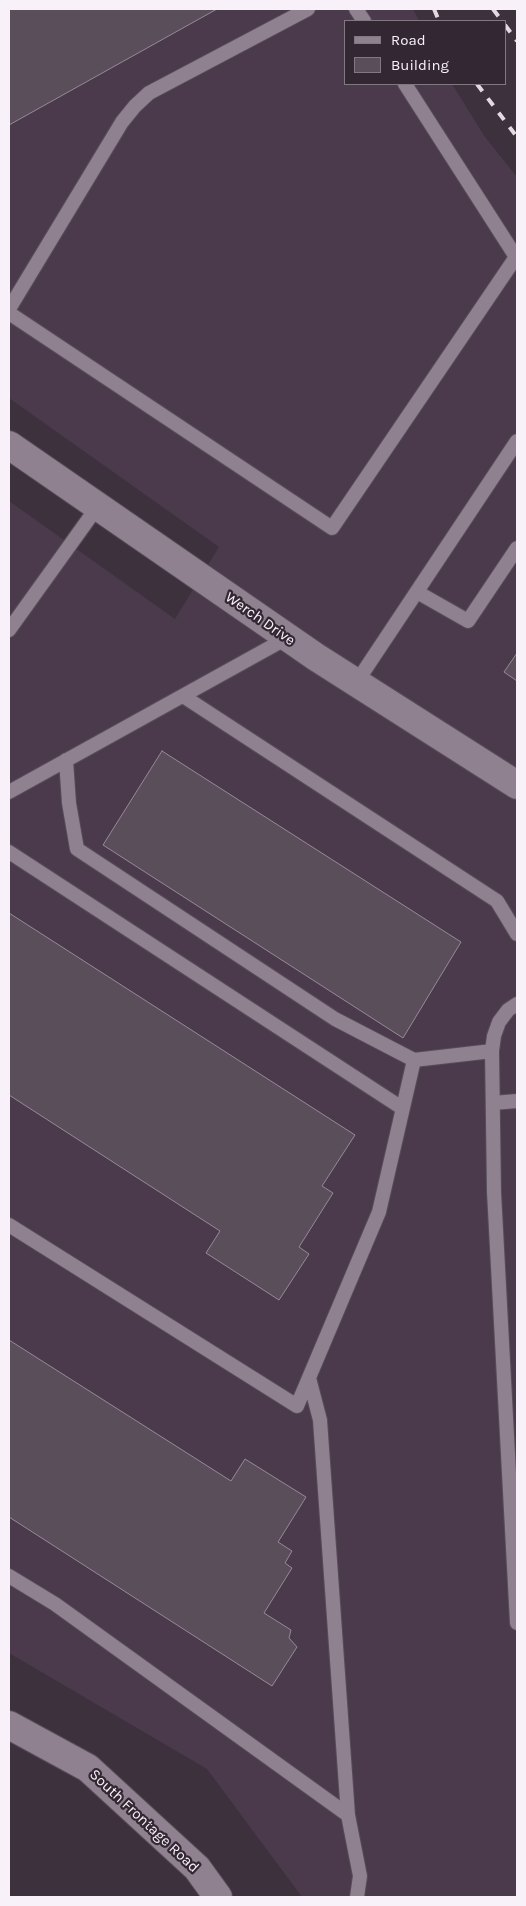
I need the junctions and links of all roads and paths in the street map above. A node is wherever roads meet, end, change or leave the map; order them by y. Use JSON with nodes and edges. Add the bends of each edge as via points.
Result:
{"nodes":[{"id":1,"x":308,"y":9,"type":"edge"},
{"id":2,"x":356,"y":9,"type":"edge"},
{"id":3,"x":363,"y":20,"type":"edge"},
{"id":4,"x":405,"y":85,"type":"edge"},
{"id":5,"x":11,"y":301,"type":"edge"},
{"id":6,"x":9,"y":313,"type":"edge"},
{"id":7,"x":517,"y":441,"type":"edge"},
{"id":8,"x":9,"y":445,"type":"edge"},
{"id":9,"x":98,"y":506,"type":"junction"},
{"id":10,"x":517,"y":548,"type":"edge"},
{"id":11,"x":417,"y":592,"type":"junction"},
{"id":12,"x":9,"y":630,"type":"edge"},
{"id":13,"x":287,"y":638,"type":"junction"},
{"id":14,"x":356,"y":683,"type":"junction"},
{"id":15,"x":182,"y":696,"type":"junction"},
{"id":16,"x":66,"y":760,"type":"junction"},
{"id":17,"x":517,"y":785,"type":"edge"},
{"id":18,"x":9,"y":792,"type":"edge"},
{"id":19,"x":9,"y":852,"type":"edge"},
{"id":20,"x":517,"y":934,"type":"edge"},
{"id":21,"x":517,"y":1004,"type":"edge"},
{"id":22,"x":492,"y":1051,"type":"junction"},
{"id":23,"x":414,"y":1060,"type":"junction"},
{"id":24,"x":517,"y":1101,"type":"edge"},
{"id":25,"x":493,"y":1103,"type":"junction"},
{"id":26,"x":402,"y":1108,"type":"junction"},
{"id":27,"x":9,"y":1225,"type":"edge"},
{"id":28,"x":309,"y":1378,"type":"junction"},
{"id":29,"x":9,"y":1576,"type":"edge"},
{"id":30,"x":517,"y":1623,"type":"edge"},
{"id":31,"x":9,"y":1725,"type":"edge"},
{"id":32,"x":348,"y":1815,"type":"junction"},
{"id":33,"x":218,"y":1897,"type":"edge"},
{"id":34,"x":357,"y":1897,"type":"edge"}],
"edges":[{"from":1,"to":5,"type":"lane","via":[[149,93],[135,106]]},
{"from":2,"to":3,"type":"lane"},
{"from":4,"to":6,"type":"lane","via":[[516,257],[332,528]]},
{"from":7,"to":11,"type":"lane"},
{"from":8,"to":9,"type":"street","name":"Werch Drive"},
{"from":9,"to":12,"type":"lane"},
{"from":9,"to":13,"type":"street","name":"Werch Drive"},
{"from":10,"to":11,"type":"lane","via":[[468,621]]},
{"from":11,"to":14,"type":"lane"},
{"from":13,"to":14,"type":"street","name":"Werch Drive"},
{"from":13,"to":15,"type":"lane"},
{"from":14,"to":17,"type":"street","name":"Werch Drive"},
{"from":15,"to":16,"type":"lane"},
{"from":15,"to":20,"type":"lane","via":[[497,901]]},
{"from":16,"to":18,"type":"lane"},
{"from":16,"to":23,"type":"lane","via":[[77,849],[335,1019]]},
{"from":19,"to":26,"type":"lane"},
{"from":21,"to":22,"type":"lane","via":[[499,1022]]},
{"from":22,"to":23,"type":"lane"},
{"from":22,"to":25,"type":"lane"},
{"from":23,"to":26,"type":"lane"},
{"from":24,"to":25,"type":"lane"},
{"from":25,"to":30,"type":"lane","via":[[494,1192]]},
{"from":26,"to":28,"type":"lane","via":[[378,1212]]},
{"from":27,"to":28,"type":"lane","via":[[297,1406]]},
{"from":28,"to":32,"type":"lane","via":[[320,1420]]},
{"from":29,"to":32,"type":"lane","via":[[55,1604]]},
{"from":31,"to":33,"type":"street","name":"South Frontage Road","via":[[88,1768],[196,1868]]},
{"from":32,"to":34,"type":"lane","via":[[360,1876]]}]}
